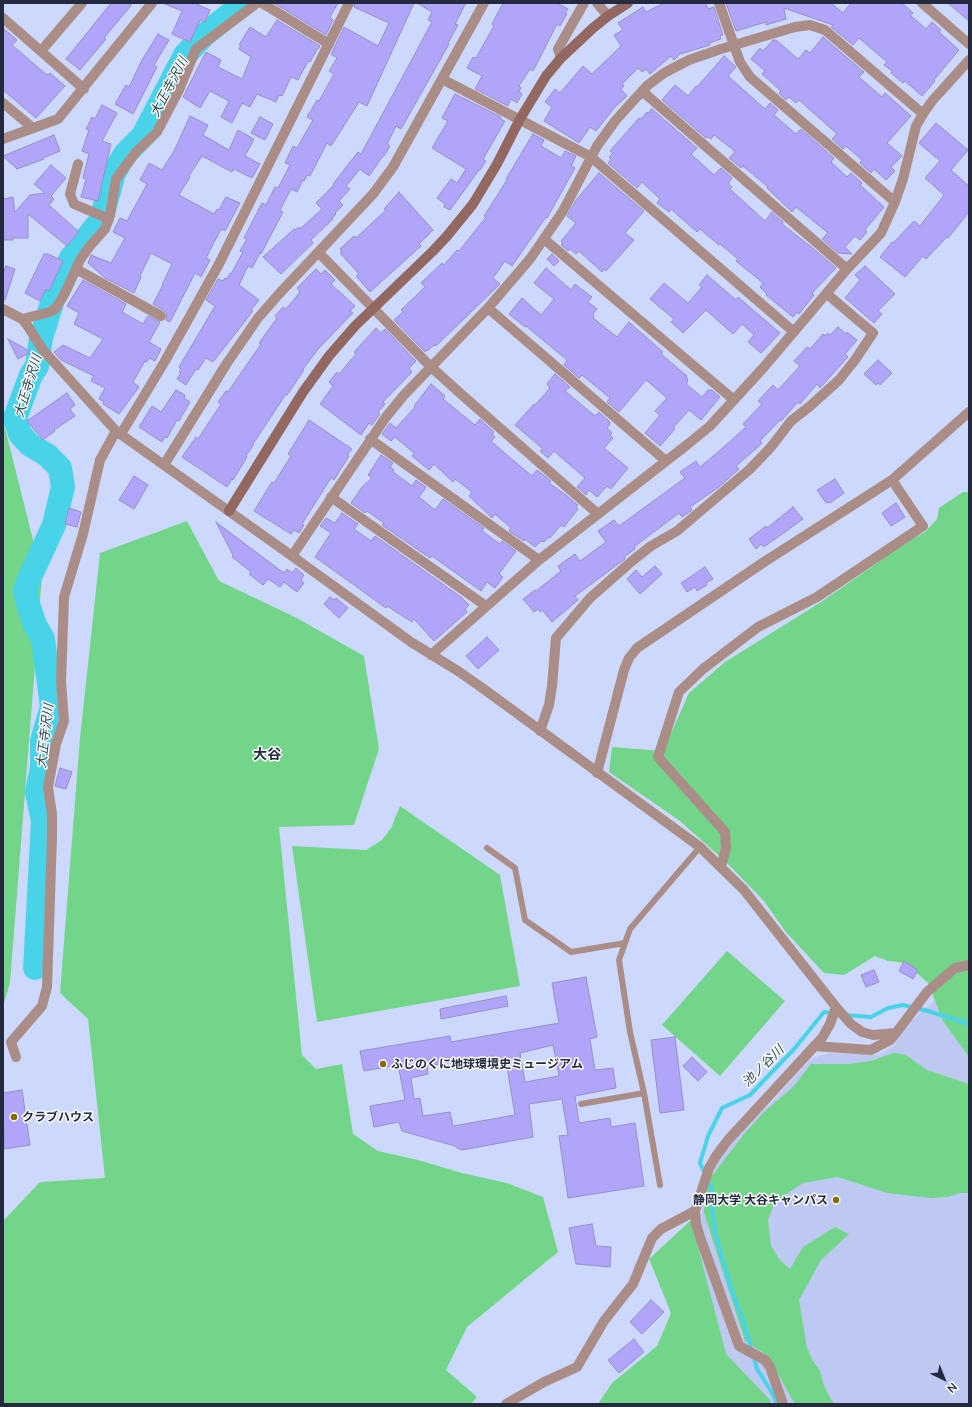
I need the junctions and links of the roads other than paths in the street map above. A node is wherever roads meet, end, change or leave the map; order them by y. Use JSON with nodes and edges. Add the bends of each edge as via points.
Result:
{"nodes":[{"id":1,"x":82,"y":3,"type":"edge"},
{"id":2,"x":152,"y":3,"type":"edge"},
{"id":3,"x":257,"y":3,"type":"edge"},
{"id":4,"x":262,"y":3,"type":"edge"},
{"id":5,"x":349,"y":3,"type":"edge"},
{"id":6,"x":484,"y":3,"type":"edge"},
{"id":7,"x":584,"y":3,"type":"edge"},
{"id":8,"x":597,"y":3,"type":"edge"},
{"id":9,"x":628,"y":3,"type":"edge"},
{"id":10,"x":719,"y":3,"type":"edge"},
{"id":11,"x":922,"y":3,"type":"edge"},
{"id":12,"x":608,"y":16,"type":"junction"},
{"id":13,"x":3,"y":18,"type":"edge"},
{"id":14,"x":329,"y":44,"type":"junction"},
{"id":15,"x":969,"y":44,"type":"edge"},
{"id":16,"x":733,"y":46,"type":"junction"},
{"id":17,"x":41,"y":51,"type":"junction"},
{"id":18,"x":561,"y":58,"type":"junction"},
{"id":19,"x":969,"y":60,"type":"edge"},
{"id":20,"x":442,"y":79,"type":"junction"},
{"id":21,"x":84,"y":89,"type":"junction"},
{"id":22,"x":642,"y":91,"type":"junction"},
{"id":23,"x":3,"y":103,"type":"edge"},
{"id":24,"x":923,"y":114,"type":"junction"},
{"id":25,"x":520,"y":120,"type":"junction"},
{"id":26,"x":33,"y":128,"type":"junction"},
{"id":27,"x":3,"y":140,"type":"edge"},
{"id":28,"x":591,"y":157,"type":"junction"},
{"id":29,"x":78,"y":164,"type":"dead end"},
{"id":30,"x":895,"y":202,"type":"junction"},
{"id":31,"x":105,"y":217,"type":"junction"},
{"id":32,"x":544,"y":239,"type":"junction"},
{"id":33,"x":319,"y":253,"type":"junction"},
{"id":34,"x":76,"y":268,"type":"junction"},
{"id":35,"x":847,"y":269,"type":"junction"},
{"id":36,"x":827,"y":294,"type":"junction"},
{"id":37,"x":488,"y":308,"type":"junction"},
{"id":38,"x":3,"y":309,"type":"edge"},
{"id":39,"x":373,"y":309,"type":"junction"},
{"id":40,"x":161,"y":316,"type":"dead end"},
{"id":41,"x":22,"y":319,"type":"junction"},
{"id":42,"x":794,"y":332,"type":"junction"},
{"id":43,"x":430,"y":366,"type":"junction"},
{"id":44,"x":734,"y":400,"type":"junction"},
{"id":45,"x":969,"y":412,"type":"edge"},
{"id":46,"x":119,"y":433,"type":"junction"},
{"id":47,"x":370,"y":439,"type":"junction"},
{"id":48,"x":666,"y":461,"type":"junction"},
{"id":49,"x":164,"y":465,"type":"junction"},
{"id":50,"x":892,"y":480,"type":"junction"},
{"id":51,"x":331,"y":497,"type":"junction"},
{"id":52,"x":230,"y":511,"type":"junction"},
{"id":53,"x":598,"y":514,"type":"junction"},
{"id":54,"x":292,"y":556,"type":"junction"},
{"id":55,"x":540,"y":560,"type":"junction"},
{"id":56,"x":486,"y":606,"type":"junction"},
{"id":57,"x":431,"y":655,"type":"junction"},
{"id":58,"x":540,"y":731,"type":"junction"},
{"id":59,"x":597,"y":773,"type":"junction"},
{"id":60,"x":700,"y":847,"type":"junction"},
{"id":61,"x":487,"y":848,"type":"dead end"},
{"id":62,"x":721,"y":867,"type":"junction"},
{"id":63,"x":625,"y":943,"type":"junction"},
{"id":64,"x":969,"y":965,"type":"edge"},
{"id":65,"x":836,"y":1007,"type":"junction"},
{"id":66,"x":896,"y":1033,"type":"junction"},
{"id":67,"x":814,"y":1046,"type":"junction"},
{"id":68,"x":16,"y":1057,"type":"dead end"},
{"id":69,"x":644,"y":1093,"type":"junction"},
{"id":70,"x":581,"y":1104,"type":"dead end"},
{"id":71,"x":660,"y":1185,"type":"dead end"},
{"id":72,"x":695,"y":1211,"type":"junction"},
{"id":73,"x":506,"y":1404,"type":"edge"},
{"id":74,"x":783,"y":1404,"type":"edge"}],
"edges":[{"from":1,"to":17,"type":"street"},
{"from":2,"to":21,"type":"street"},
{"from":3,"to":31,"type":"street","via":[[196,49],[179,90],[157,132],[136,152],[116,179]]},
{"from":4,"to":14,"type":"street"},
{"from":5,"to":14,"type":"street"},
{"from":6,"to":20,"type":"street"},
{"from":7,"to":18,"type":"street","via":[[558,49]]},
{"from":8,"to":12,"type":"street"},
{"from":9,"to":12,"type":"street"},
{"from":10,"to":16,"type":"street"},
{"from":11,"to":15,"type":"street"},
{"from":12,"to":18,"type":"street"},
{"from":13,"to":17,"type":"street"},
{"from":14,"to":46,"type":"street","via":[[219,264],[165,361]]},
{"from":16,"to":22,"type":"street","via":[[689,60],[664,73]]},
{"from":16,"to":24,"type":"street","via":[[794,27],[810,26],[825,30]]},
{"from":16,"to":30,"type":"street","via":[[750,77]]},
{"from":17,"to":21,"type":"street"},
{"from":18,"to":25,"type":"street","via":[[546,76]]},
{"from":19,"to":24,"type":"street"},
{"from":20,"to":25,"type":"street"},
{"from":20,"to":33,"type":"street","via":[[393,167],[373,194]]},
{"from":21,"to":26,"type":"street","via":[[58,119]]},
{"from":22,"to":28,"type":"street","via":[[615,121]]},
{"from":22,"to":35,"type":"street"},
{"from":23,"to":26,"type":"street"},
{"from":24,"to":30,"type":"street","via":[[916,126]]},
{"from":25,"to":28,"type":"street"},
{"from":25,"to":39,"type":"street","via":[[473,204],[448,236]]},
{"from":26,"to":27,"type":"street"},
{"from":28,"to":32,"type":"street"},
{"from":28,"to":42,"type":"street"},
{"from":29,"to":31,"type":"street","via":[[70,194],[74,204]]},
{"from":30,"to":35,"type":"street","via":[[881,233]]},
{"from":31,"to":34,"type":"street","via":[[105,229],[89,247]]},
{"from":32,"to":37,"type":"street","via":[[516,277]]},
{"from":32,"to":44,"type":"street"},
{"from":33,"to":39,"type":"street"},
{"from":33,"to":49,"type":"street","via":[[258,318]]},
{"from":34,"to":40,"type":"street"},
{"from":34,"to":41,"type":"street","via":[[56,308],[45,314]]},
{"from":35,"to":36,"type":"street"},
{"from":36,"to":42,"type":"street"},
{"from":36,"to":58,"type":"street","via":[[873,332],[855,360],[839,380],[791,421],[750,469],[677,531],[632,561],[590,598],[556,638],[549,705]]},
{"from":37,"to":43,"type":"street"},
{"from":37,"to":48,"type":"street"},
{"from":38,"to":41,"type":"street"},
{"from":39,"to":43,"type":"street"},
{"from":39,"to":52,"type":"street","via":[[317,370]]},
{"from":41,"to":46,"type":"street","via":[[43,350]]},
{"from":42,"to":44,"type":"street"},
{"from":43,"to":47,"type":"street"},
{"from":43,"to":53,"type":"street"},
{"from":44,"to":48,"type":"street","via":[[710,426]]},
{"from":45,"to":50,"type":"street"},
{"from":46,"to":49,"type":"street"},
{"from":46,"to":68,"type":"street","via":[[100,460],[83,534],[64,597],[61,681],[64,721],[56,744],[48,787],[52,837],[47,987],[42,1006],[11,1042]]},
{"from":47,"to":51,"type":"street"},
{"from":47,"to":55,"type":"street"},
{"from":48,"to":53,"type":"street"},
{"from":49,"to":52,"type":"street"},
{"from":50,"to":59,"type":"street","via":[[637,648],[624,670]]},
{"from":50,"to":62,"type":"street","via":[[923,526],[818,597],[758,627],[703,669],[679,692],[658,756],[726,832],[726,848]]},
{"from":51,"to":54,"type":"street"},
{"from":51,"to":56,"type":"street"},
{"from":52,"to":54,"type":"street"},
{"from":53,"to":55,"type":"street"},
{"from":54,"to":57,"type":"street"},
{"from":55,"to":56,"type":"street"},
{"from":56,"to":57,"type":"street"},
{"from":57,"to":58,"type":"street","via":[[464,675]]},
{"from":58,"to":59,"type":"street"},
{"from":59,"to":60,"type":"street"},
{"from":60,"to":62,"type":"street"},
{"from":60,"to":63,"type":"lane","via":[[630,929]]},
{"from":61,"to":63,"type":"lane","via":[[515,868],[525,920],[571,952]]},
{"from":62,"to":65,"type":"street","via":[[744,890]]},
{"from":63,"to":69,"type":"lane","via":[[620,960],[630,1032]]},
{"from":64,"to":66,"type":"street","via":[[956,968],[927,992]]},
{"from":65,"to":66,"type":"street","via":[[862,1032],[873,1035]]},
{"from":65,"to":67,"type":"street","via":[[830,1024]]},
{"from":66,"to":67,"type":"street","via":[[890,1040],[871,1050]]},
{"from":67,"to":72,"type":"street","via":[[716,1156],[709,1168]]},
{"from":69,"to":70,"type":"lane"},
{"from":69,"to":71,"type":"lane"},
{"from":72,"to":73,"type":"street","via":[[661,1229],[652,1238],[633,1284],[604,1321],[577,1366]]},
{"from":72,"to":74,"type":"street","via":[[700,1237],[739,1346],[765,1360]]}]}
